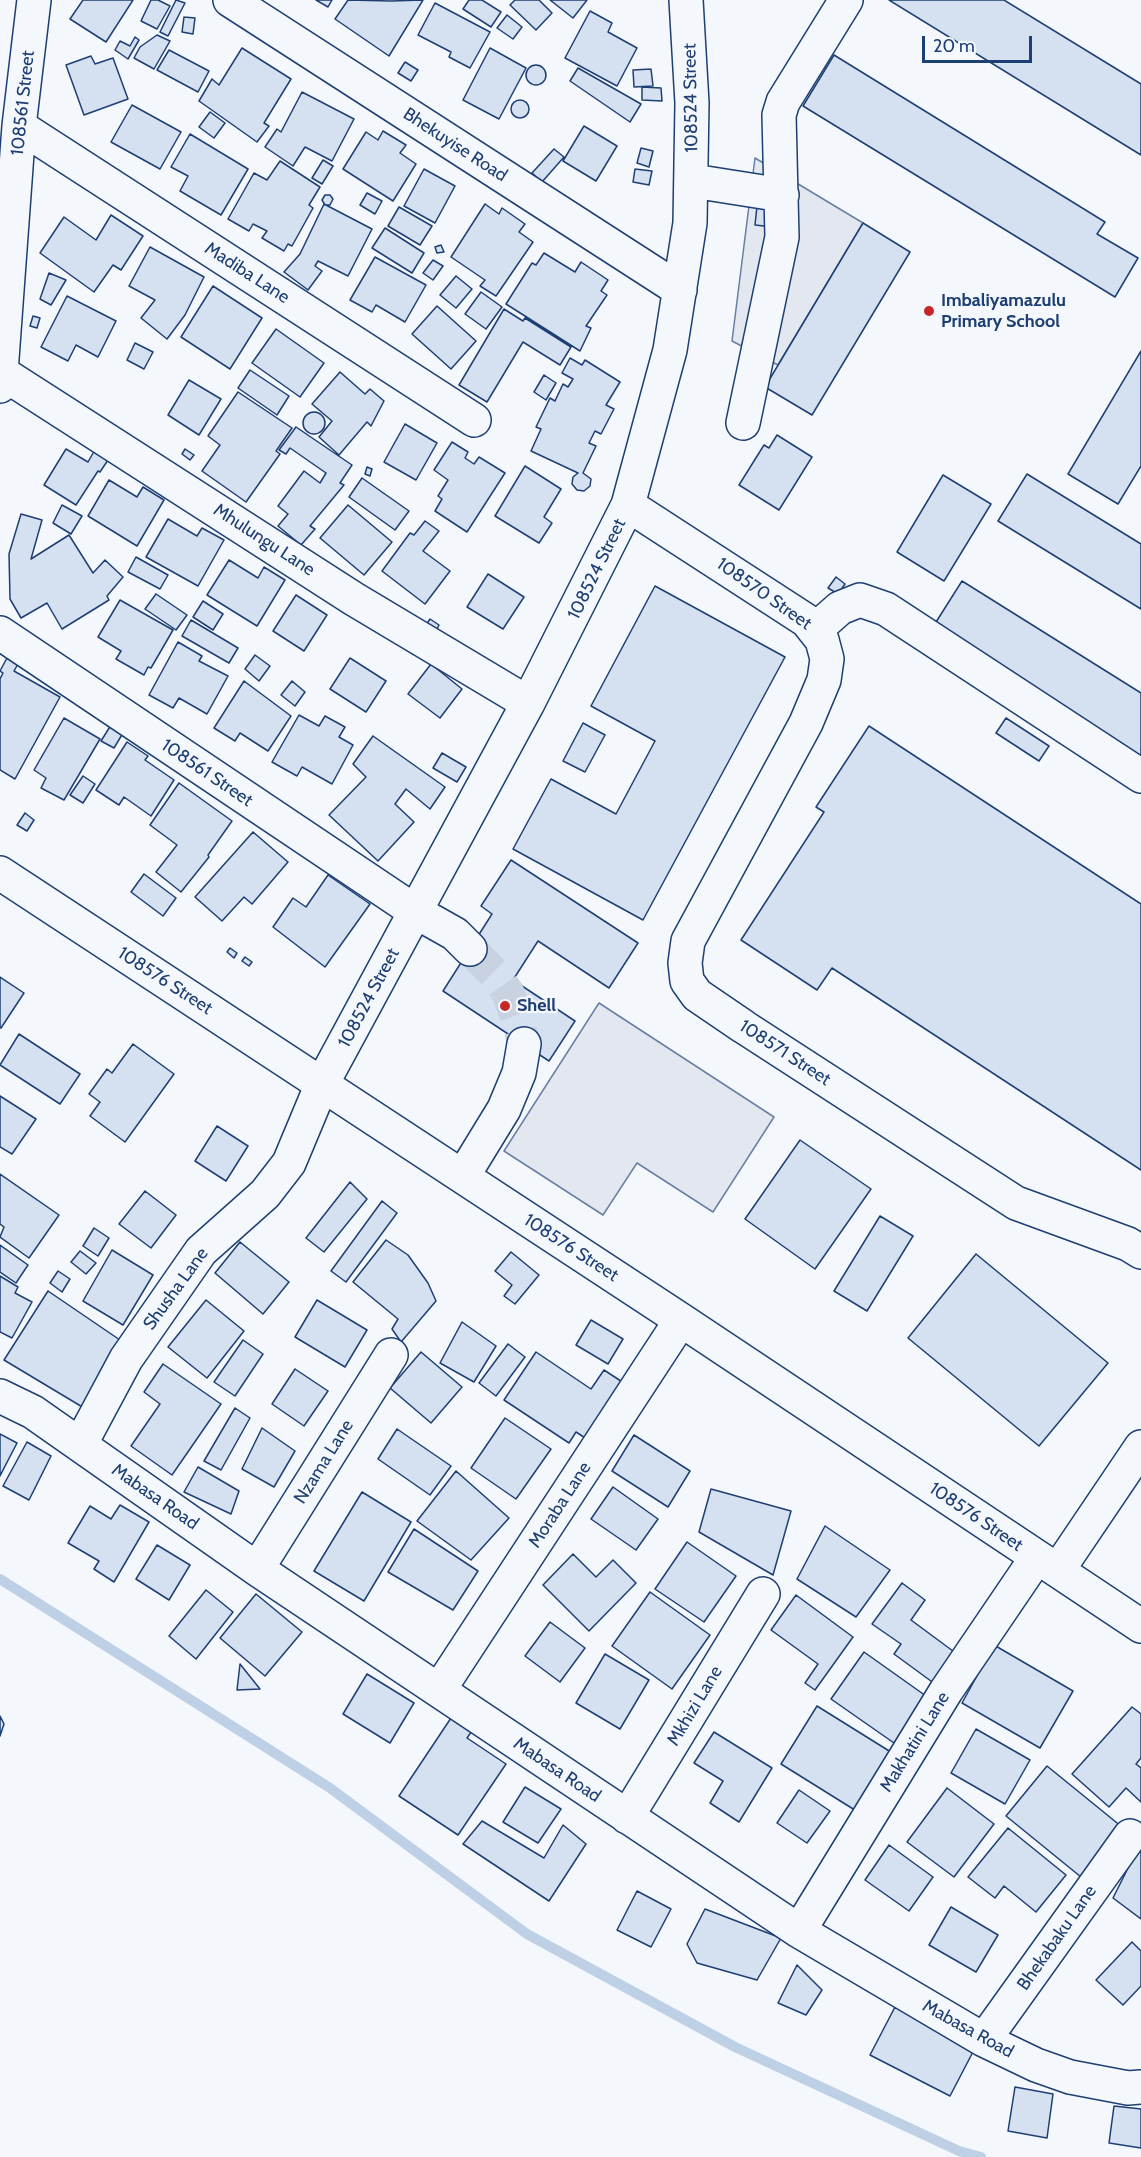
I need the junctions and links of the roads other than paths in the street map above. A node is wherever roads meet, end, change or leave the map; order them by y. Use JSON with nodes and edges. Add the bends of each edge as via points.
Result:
{"nodes":[{"id":1,"x":34,"y":0,"type":"edge"},
{"id":2,"x":230,"y":0,"type":"edge"},
{"id":3,"x":686,"y":0,"type":"edge"},
{"id":4,"x":846,"y":0,"type":"edge"},
{"id":5,"x":19,"y":126,"type":"junction"},
{"id":6,"x":693,"y":181,"type":"junction"},
{"id":7,"x":782,"y":195,"type":"junction"},
{"id":8,"x":680,"y":290,"type":"junction"},
{"id":9,"x":1,"y":380,"type":"edge"},
{"id":10,"x":474,"y":420,"type":"dead end"},
{"id":11,"x":743,"y":423,"type":"dead end"},
{"id":12,"x":628,"y":505,"type":"junction"},
{"id":13,"x":815,"y":630,"type":"junction"},
{"id":14,"x":0,"y":633,"type":"edge"},
{"id":15,"x":528,"y":703,"type":"junction"},
{"id":16,"x":806,"y":723,"type":"joint"},
{"id":17,"x":1141,"y":776,"type":"edge"},
{"id":18,"x":0,"y":873,"type":"edge"},
{"id":19,"x":416,"y":912,"type":"junction"},
{"id":20,"x":470,"y":949,"type":"tunnel mouth"},
{"id":21,"x":524,"y":1044,"type":"tunnel mouth"},
{"id":22,"x":322,"y":1084,"type":"junction"},
{"id":23,"x":463,"y":1176,"type":"junction"},
{"id":24,"x":1141,"y":1252,"type":"edge"},
{"id":25,"x":681,"y":1320,"type":"junction"},
{"id":26,"x":391,"y":1355,"type":"dead end"},
{"id":27,"x":0,"y":1396,"type":"edge"},
{"id":28,"x":80,"y":1445,"type":"junction"},
{"id":29,"x":1141,"y":1447,"type":"edge"},
{"id":30,"x":1047,"y":1564,"type":"junction"},
{"id":31,"x":257,"y":1569,"type":"junction"},
{"id":32,"x":763,"y":1594,"type":"dead end"},
{"id":33,"x":1141,"y":1626,"type":"edge"},
{"id":34,"x":439,"y":1690,"type":"junction"},
{"id":35,"x":627,"y":1817,"type":"junction"},
{"id":36,"x":1131,"y":1836,"type":"dead end"},
{"id":37,"x":799,"y":1931,"type":"junction"},
{"id":38,"x":984,"y":2040,"type":"junction"},
{"id":39,"x":1141,"y":2087,"type":"edge"}],
"edges":[{"from":1,"to":5,"type":"street","name":"108561 Street"},
{"from":2,"to":8,"type":"street","name":"Bhekuyise Road"},
{"from":3,"to":6,"type":"street","name":"108524 Street","via":[[693,103]]},
{"from":4,"to":7,"type":"street","via":[[783,102],[779,115]]},
{"from":5,"to":9,"type":"street","name":"108561 Street"},
{"from":5,"to":10,"type":"street","name":"Madiba Lane"},
{"from":6,"to":7,"type":"street"},
{"from":6,"to":8,"type":"street","name":"108524 Street"},
{"from":7,"to":11,"type":"street","via":[[782,237],[776,273]]},
{"from":8,"to":12,"type":"street","name":"108524 Street","via":[[670,350]]},
{"from":9,"to":15,"type":"street","name":"Mhulungu Lane"},
{"from":12,"to":13,"type":"street","name":"108570 Street","via":[[784,604]]},
{"from":12,"to":15,"type":"street","name":"108524 Street"},
{"from":13,"to":16,"type":"street","name":"108570 Street","via":[[827,658],[824,680]]},
{"from":13,"to":17,"type":"street","via":[[840,608],[860,600],[886,609]]},
{"from":14,"to":19,"type":"street","name":"108561 Street"},
{"from":15,"to":19,"type":"street","name":"108524 Street"},
{"from":16,"to":24,"type":"street","name":"108571 Street","via":[[688,941],[687,981],[697,995],[736,1022],[1016,1203]]},
{"from":18,"to":22,"type":"street","name":"108576 Street"},
{"from":19,"to":20,"type":"street","name":"108561 Street","via":[[455,934]]},
{"from":19,"to":22,"type":"street","name":"108524 Street"},
{"from":21,"to":23,"type":"street","via":[[519,1072],[504,1109]]},
{"from":22,"to":23,"type":"street","name":"108576 Street"},
{"from":22,"to":28,"type":"street","name":"Shusha Lane","via":[[289,1163],[265,1194],[201,1251],[126,1359]]},
{"from":23,"to":25,"type":"street","name":"108576 Street"},
{"from":25,"to":30,"type":"street","name":"108576 Street"},
{"from":25,"to":34,"type":"street","name":"Moraba Lane"},
{"from":26,"to":31,"type":"street","name":"Nzama Lane"},
{"from":27,"to":28,"type":"street","name":"Mabasa Road","via":[[33,1412]]},
{"from":28,"to":31,"type":"street","name":"Mabasa Road"},
{"from":29,"to":30,"type":"street"},
{"from":30,"to":33,"type":"street","name":"108576 Street"},
{"from":30,"to":37,"type":"street","name":"Makhatini Lane","via":[[946,1691]]},
{"from":31,"to":34,"type":"street","name":"Mabasa Road"},
{"from":32,"to":35,"type":"street","name":"Mkhizi Lane"},
{"from":34,"to":35,"type":"street","name":"Mabasa Road"},
{"from":35,"to":37,"type":"street","name":"Mabasa Road"},
{"from":36,"to":38,"type":"street","name":"Bhekabaku Lane"},
{"from":37,"to":38,"type":"street","name":"Mabasa Road"},
{"from":38,"to":39,"type":"street","name":"Mabasa Road","via":[[1070,2077]]}]}
